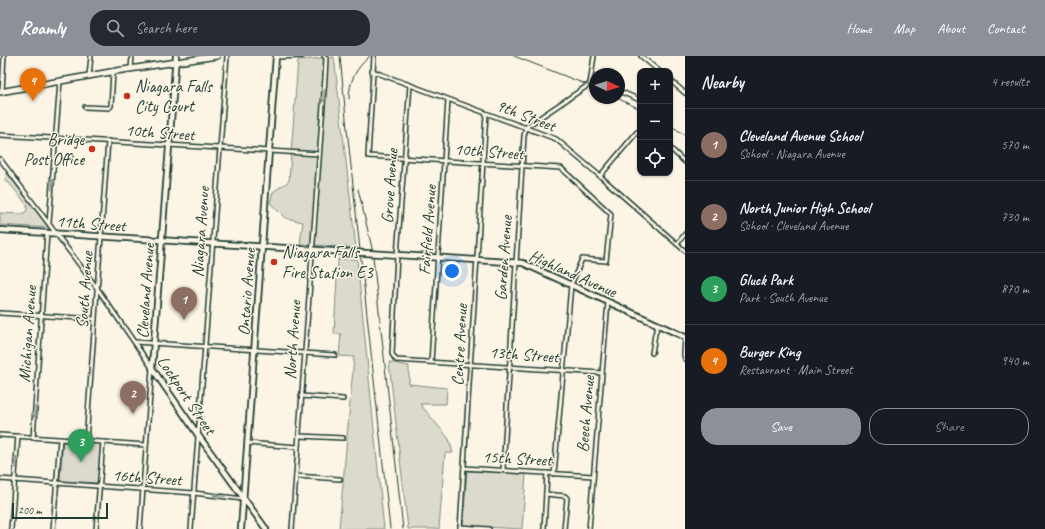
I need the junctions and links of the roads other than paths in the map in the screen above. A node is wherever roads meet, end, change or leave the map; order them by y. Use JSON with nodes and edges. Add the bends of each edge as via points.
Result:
{"nodes":[{"id":1,"x":4,"y":56,"type":"edge"},
{"id":2,"x":91,"y":56,"type":"edge"},
{"id":3,"x":132,"y":56,"type":"edge"},
{"id":4,"x":176,"y":56,"type":"edge"},
{"id":5,"x":217,"y":56,"type":"edge"},
{"id":6,"x":227,"y":56,"type":"edge"},
{"id":7,"x":302,"y":56,"type":"edge"},
{"id":8,"x":374,"y":56,"type":"edge"},
{"id":9,"x":594,"y":56,"type":"edge"},
{"id":10,"x":642,"y":56,"type":"edge"},
{"id":11,"x":276,"y":57,"type":"edge"},
{"id":12,"x":325,"y":57,"type":"edge"},
{"id":13,"x":175,"y":63,"type":"junction"},
{"id":14,"x":594,"y":68,"type":"edge"},
{"id":15,"x":656,"y":68,"type":"edge"},
{"id":16,"x":131,"y":69,"type":"junction"},
{"id":17,"x":372,"y":71,"type":"junction"},
{"id":18,"x":113,"y":72,"type":"junction"},
{"id":19,"x":89,"y":76,"type":"junction"},
{"id":20,"x":60,"y":81,"type":"junction"},
{"id":21,"x":673,"y":82,"type":"edge"},
{"id":22,"x":410,"y":85,"type":"junction"},
{"id":23,"x":589,"y":85,"type":"edge"},
{"id":24,"x":1,"y":92,"type":"edge"},
{"id":25,"x":685,"y":92,"type":"edge"},
{"id":26,"x":625,"y":94,"type":"edge"},
{"id":27,"x":637,"y":99,"type":"edge"},
{"id":28,"x":448,"y":100,"type":"junction"},
{"id":29,"x":85,"y":107,"type":"dead end"},
{"id":30,"x":486,"y":114,"type":"junction"},
{"id":31,"x":526,"y":128,"type":"junction"},
{"id":32,"x":637,"y":132,"type":"edge"},
{"id":33,"x":0,"y":135,"type":"edge"},
{"id":34,"x":55,"y":138,"type":"junction"},
{"id":35,"x":108,"y":141,"type":"junction"},
{"id":36,"x":169,"y":146,"type":"junction"},
{"id":37,"x":219,"y":149,"type":"junction"},
{"id":38,"x":673,"y":151,"type":"edge"},
{"id":39,"x":269,"y":152,"type":"junction"},
{"id":40,"x":319,"y":154,"type":"junction"},
{"id":41,"x":404,"y":158,"type":"junction"},
{"id":42,"x":0,"y":159,"type":"edge"},
{"id":43,"x":444,"y":161,"type":"junction"},
{"id":44,"x":685,"y":162,"type":"edge"},
{"id":45,"x":482,"y":163,"type":"junction"},
{"id":46,"x":522,"y":166,"type":"junction"},
{"id":47,"x":600,"y":176,"type":"junction"},
{"id":48,"x":49,"y":223,"type":"junction"},
{"id":49,"x":0,"y":230,"type":"edge"},
{"id":50,"x":47,"y":233,"type":"junction"},
{"id":51,"x":57,"y":234,"type":"junction"},
{"id":52,"x":685,"y":234,"type":"edge"},
{"id":53,"x":102,"y":237,"type":"junction"},
{"id":54,"x":162,"y":240,"type":"junction"},
{"id":55,"x":212,"y":244,"type":"junction"},
{"id":56,"x":677,"y":244,"type":"junction"},
{"id":57,"x":262,"y":246,"type":"junction"},
{"id":58,"x":312,"y":250,"type":"junction"},
{"id":59,"x":685,"y":251,"type":"edge"},
{"id":60,"x":348,"y":252,"type":"joint"},
{"id":61,"x":397,"y":255,"type":"junction"},
{"id":62,"x":438,"y":258,"type":"junction"},
{"id":63,"x":476,"y":260,"type":"junction"},
{"id":64,"x":516,"y":262,"type":"junction"},
{"id":65,"x":571,"y":285,"type":"junction"},
{"id":66,"x":98,"y":288,"type":"junction"},
{"id":67,"x":608,"y":302,"type":"junction"},
{"id":68,"x":0,"y":313,"type":"edge"},
{"id":69,"x":42,"y":315,"type":"junction"},
{"id":70,"x":95,"y":319,"type":"junction"},
{"id":71,"x":658,"y":325,"type":"junction"},
{"id":72,"x":685,"y":337,"type":"edge"},
{"id":73,"x":135,"y":342,"type":"junction"},
{"id":74,"x":154,"y":343,"type":"junction"},
{"id":75,"x":205,"y":346,"type":"junction"},
{"id":76,"x":254,"y":349,"type":"junction"},
{"id":77,"x":304,"y":352,"type":"junction"},
{"id":78,"x":652,"y":353,"type":"dead end"},
{"id":79,"x":335,"y":354,"type":"dead end"},
{"id":80,"x":685,"y":359,"type":"edge"},
{"id":81,"x":396,"y":360,"type":"joint"},
{"id":82,"x":431,"y":362,"type":"junction"},
{"id":83,"x":471,"y":364,"type":"junction"},
{"id":84,"x":509,"y":366,"type":"junction"},
{"id":85,"x":152,"y":368,"type":"junction"},
{"id":86,"x":563,"y":370,"type":"junction"},
{"id":87,"x":602,"y":373,"type":"junction"},
{"id":88,"x":302,"y":396,"type":"junction"},
{"id":89,"x":343,"y":399,"type":"dead end"},
{"id":90,"x":0,"y":435,"type":"edge"},
{"id":91,"x":198,"y":435,"type":"junction"},
{"id":92,"x":18,"y":436,"type":"junction"},
{"id":93,"x":299,"y":436,"type":"junction"},
{"id":94,"x":33,"y":438,"type":"junction"},
{"id":95,"x":343,"y":438,"type":"dead end"},
{"id":96,"x":60,"y":439,"type":"junction"},
{"id":97,"x":86,"y":441,"type":"junction"},
{"id":98,"x":103,"y":442,"type":"junction"},
{"id":99,"x":247,"y":443,"type":"junction"},
{"id":100,"x":146,"y":445,"type":"junction"},
{"id":101,"x":298,"y":446,"type":"junction"},
{"id":102,"x":464,"y":468,"type":"junction"},
{"id":103,"x":503,"y":470,"type":"junction"},
{"id":104,"x":547,"y":473,"type":"junction"},
{"id":105,"x":554,"y":474,"type":"junction"},
{"id":106,"x":296,"y":476,"type":"junction"},
{"id":107,"x":593,"y":476,"type":"junction"},
{"id":108,"x":0,"y":479,"type":"edge"},
{"id":109,"x":340,"y":479,"type":"dead end"},
{"id":110,"x":15,"y":480,"type":"junction"},
{"id":111,"x":57,"y":483,"type":"junction"},
{"id":112,"x":100,"y":486,"type":"junction"},
{"id":113,"x":143,"y":489,"type":"junction"},
{"id":114,"x":194,"y":493,"type":"junction"},
{"id":115,"x":546,"y":494,"type":"junction"},
{"id":116,"x":243,"y":499,"type":"junction"},
{"id":117,"x":460,"y":528,"type":"edge"},
{"id":118,"x":11,"y":529,"type":"edge"},
{"id":119,"x":53,"y":529,"type":"edge"},
{"id":120,"x":96,"y":529,"type":"edge"},
{"id":121,"x":140,"y":529,"type":"edge"},
{"id":122,"x":191,"y":529,"type":"edge"},
{"id":123,"x":241,"y":529,"type":"edge"},
{"id":124,"x":266,"y":529,"type":"edge"},
{"id":125,"x":292,"y":529,"type":"edge"},
{"id":126,"x":485,"y":529,"type":"edge"},
{"id":127,"x":489,"y":529,"type":"edge"},
{"id":128,"x":544,"y":529,"type":"edge"},
{"id":129,"x":564,"y":529,"type":"edge"},
{"id":130,"x":589,"y":529,"type":"edge"}],
"edges":[{"from":1,"to":24,"type":"street"},
{"from":2,"to":19,"type":"street"},
{"from":3,"to":16,"type":"street"},
{"from":4,"to":13,"type":"street","name":"Cleveland Avenue"},
{"from":5,"to":13,"type":"main road"},
{"from":6,"to":37,"type":"street","name":"Niagara Avenue"},
{"from":7,"to":11,"type":"street"},
{"from":8,"to":17,"type":"street"},
{"from":9,"to":14,"type":"street"},
{"from":10,"to":15,"type":"street"},
{"from":11,"to":39,"type":"street","name":"Ontario Avenue"},
{"from":12,"to":40,"type":"street","name":"North Avenue","one_way":true},
{"from":13,"to":16,"type":"main road"},
{"from":13,"to":36,"type":"street","name":"Cleveland Avenue"},
{"from":16,"to":18,"type":"main road"},
{"from":17,"to":22,"type":"street","name":"9th Street"},
{"from":17,"to":41,"type":"street","name":"10th Street","via":[[368,156]]},
{"from":18,"to":19,"type":"main road"},
{"from":18,"to":29,"type":"street","via":[[111,106]]},
{"from":19,"to":20,"type":"main road"},
{"from":20,"to":24,"type":"main road"},
{"from":20,"to":34,"type":"street"},
{"from":21,"to":25,"type":"street"},
{"from":22,"to":28,"type":"street","name":"9th Street"},
{"from":22,"to":41,"type":"street","name":"Grove Avenue"},
{"from":23,"to":31,"type":"street"},
{"from":26,"to":27,"type":"street"},
{"from":28,"to":30,"type":"street","name":"9th Street"},
{"from":28,"to":43,"type":"street","name":"Fairfield Avenue"},
{"from":30,"to":31,"type":"street","name":"9th Street"},
{"from":30,"to":45,"type":"street","name":"Centre Avenue"},
{"from":31,"to":46,"type":"street","name":"Garden Avenue"},
{"from":31,"to":47,"type":"street","name":"9th Street","via":[[556,139]]},
{"from":32,"to":47,"type":"street"},
{"from":33,"to":34,"type":"street","name":"10th Street"},
{"from":34,"to":35,"type":"street","name":"10th Street"},
{"from":48,"to":34,"type":"street","one_way":true},
{"from":35,"to":36,"type":"street","name":"10th Street"},
{"from":35,"to":53,"type":"street","name":"South Avenue"},
{"from":36,"to":37,"type":"street","name":"10th Street"},
{"from":36,"to":54,"type":"street","name":"Cleveland Avenue"},
{"from":37,"to":39,"type":"street","name":"10th Street"},
{"from":37,"to":55,"type":"street","name":"Niagara Avenue"},
{"from":38,"to":44,"type":"street"},
{"from":39,"to":40,"type":"street","name":"10th Street"},
{"from":39,"to":57,"type":"street","name":"Ontario Avenue"},
{"from":40,"to":58,"type":"street","name":"North Avenue"},
{"from":41,"to":43,"type":"street","name":"10th Street"},
{"from":41,"to":61,"type":"street","name":"Grove Avenue"},
{"from":42,"to":48,"type":"street","name":"Lockport Street"},
{"from":43,"to":45,"type":"street","name":"10th Street"},
{"from":43,"to":62,"type":"street","name":"Fairfield Avenue"},
{"from":45,"to":46,"type":"street","name":"10th Street"},
{"from":45,"to":63,"type":"street","name":"Centre Avenue"},
{"from":46,"to":64,"type":"street","name":"Garden Avenue"},
{"from":46,"to":65,"type":"street","name":"10th Street","via":[[561,168],[611,214],[606,261],[582,259]]},
{"from":47,"to":56,"type":"street","name":"9th Street"},
{"from":48,"to":51,"type":"street","name":"Lockport Street"},
{"from":49,"to":50,"type":"street","name":"11th Street"},
{"from":50,"to":51,"type":"street","name":"11th Street"},
{"from":50,"to":69,"type":"street","name":"Michigan Avenue"},
{"from":51,"to":53,"type":"street","name":"11th Street"},
{"from":51,"to":66,"type":"street","name":"Lockport Street"},
{"from":52,"to":56,"type":"street"},
{"from":53,"to":54,"type":"street","name":"11th Street"},
{"from":53,"to":66,"type":"street","name":"South Avenue"},
{"from":54,"to":55,"type":"street","name":"11th Street"},
{"from":54,"to":74,"type":"street","name":"Cleveland Avenue"},
{"from":55,"to":57,"type":"street","name":"11th Street"},
{"from":55,"to":75,"type":"street","name":"Niagara Avenue"},
{"from":56,"to":59,"type":"street","name":"9th Street"},
{"from":57,"to":58,"type":"street","name":"11th Street"},
{"from":57,"to":76,"type":"street","name":"Ontario Avenue"},
{"from":58,"to":60,"type":"street","name":"11th Street"},
{"from":58,"to":77,"type":"street","name":"North Avenue"},
{"from":60,"to":61,"type":"street","name":"Highland Avenue","bridge":true},
{"from":61,"to":62,"type":"street","name":"Highland Avenue"},
{"from":61,"to":81,"type":"street","name":"Grove Avenue","via":[[392,354]]},
{"from":62,"to":63,"type":"street","name":"Highland Avenue"},
{"from":62,"to":82,"type":"street","name":"Fairfield Avenue"},
{"from":63,"to":64,"type":"street","name":"Highland Avenue"},
{"from":63,"to":83,"type":"street","name":"Centre Avenue"},
{"from":64,"to":65,"type":"street","name":"Highland Avenue"},
{"from":64,"to":84,"type":"street","name":"Garden Avenue"},
{"from":65,"to":67,"type":"street","name":"Highland Avenue"},
{"from":65,"to":86,"type":"street"},
{"from":66,"to":70,"type":"street","name":"South Avenue"},
{"from":66,"to":73,"type":"street","name":"Lockport Street"},
{"from":67,"to":71,"type":"street","name":"Highland Avenue"},
{"from":67,"to":87,"type":"street","name":"Beech Avenue"},
{"from":68,"to":69,"type":"street"},
{"from":69,"to":70,"type":"street"},
{"from":69,"to":94,"type":"street","name":"Michigan Avenue","one_way":true},
{"from":70,"to":97,"type":"street","name":"South Avenue"},
{"from":71,"to":72,"type":"street","name":"Highland Avenue"},
{"from":71,"to":78,"type":"street"},
{"from":72,"to":80,"type":"street"},
{"from":73,"to":74,"type":"street"},
{"from":73,"to":85,"type":"street","name":"Lockport Street"},
{"from":74,"to":75,"type":"street"},
{"from":74,"to":85,"type":"street","name":"Cleveland Avenue"},
{"from":75,"to":76,"type":"street"},
{"from":75,"to":91,"type":"street","name":"Niagara Avenue"},
{"from":76,"to":77,"type":"street"},
{"from":76,"to":99,"type":"street","name":"Ontario Avenue"},
{"from":77,"to":79,"type":"street"},
{"from":77,"to":88,"type":"street","name":"North Avenue"},
{"from":81,"to":82,"type":"street","name":"13th Street"},
{"from":82,"to":83,"type":"street","name":"13th Street"},
{"from":83,"to":84,"type":"street","name":"13th Street"},
{"from":83,"to":102,"type":"street","name":"Centre Avenue"},
{"from":84,"to":86,"type":"street","name":"13th Street"},
{"from":84,"to":103,"type":"street","name":"Garden Avenue"},
{"from":85,"to":91,"type":"street","name":"Lockport Street"},
{"from":85,"to":100,"type":"street","name":"Cleveland Avenue"},
{"from":86,"to":87,"type":"street","name":"13th Street"},
{"from":86,"to":105,"type":"street"},
{"from":87,"to":107,"type":"street","name":"Beech Avenue"},
{"from":88,"to":89,"type":"street"},
{"from":88,"to":93,"type":"street","name":"North Avenue"},
{"from":90,"to":92,"type":"street"},
{"from":91,"to":114,"type":"street","name":"Niagara Avenue"},
{"from":91,"to":116,"type":"street","name":"Lockport Street"},
{"from":92,"to":94,"type":"street"},
{"from":110,"to":92,"type":"street","one_way":true},
{"from":93,"to":95,"type":"street"},
{"from":93,"to":101,"type":"street","name":"North Avenue"},
{"from":94,"to":96,"type":"street"},
{"from":96,"to":97,"type":"street"},
{"from":96,"to":111,"type":"street"},
{"from":97,"to":98,"type":"street"},
{"from":98,"to":100,"type":"street"},
{"from":98,"to":112,"type":"street"},
{"from":99,"to":101,"type":"street"},
{"from":99,"to":116,"type":"street","name":"Ontario Avenue"},
{"from":100,"to":113,"type":"street","name":"Cleveland Avenue"},
{"from":101,"to":106,"type":"street","name":"North Avenue"},
{"from":102,"to":103,"type":"street","name":"15th Street"},
{"from":102,"to":117,"type":"street","name":"Centre Avenue"},
{"from":103,"to":104,"type":"street","name":"15th Street"},
{"from":104,"to":105,"type":"street","name":"15th Street"},
{"from":104,"to":115,"type":"street"},
{"from":105,"to":107,"type":"street","name":"15th Street"},
{"from":106,"to":109,"type":"street"},
{"from":106,"to":125,"type":"street","name":"North Avenue"},
{"from":107,"to":130,"type":"street","name":"Beech Avenue"},
{"from":108,"to":110,"type":"street","name":"16th Street"},
{"from":110,"to":111,"type":"street","name":"16th Street"},
{"from":110,"to":118,"type":"street"},
{"from":111,"to":112,"type":"street","name":"16th Street"},
{"from":111,"to":119,"type":"street"},
{"from":112,"to":113,"type":"street","name":"16th Street"},
{"from":112,"to":120,"type":"street"},
{"from":113,"to":114,"type":"street","name":"16th Street"},
{"from":113,"to":121,"type":"street","name":"Cleveland Avenue"},
{"from":116,"to":114,"type":"street","name":"16th Street","one_way":true},
{"from":114,"to":122,"type":"street","name":"Niagara Avenue"},
{"from":115,"to":128,"type":"street"},
{"from":115,"to":129,"type":"street","via":[[567,498]]},
{"from":116,"to":123,"type":"street","name":"Ontario Avenue"},
{"from":116,"to":124,"type":"street","name":"Lockport Street"},
{"from":117,"to":126,"type":"street"},
{"from":126,"to":127,"type":"street"}]}
